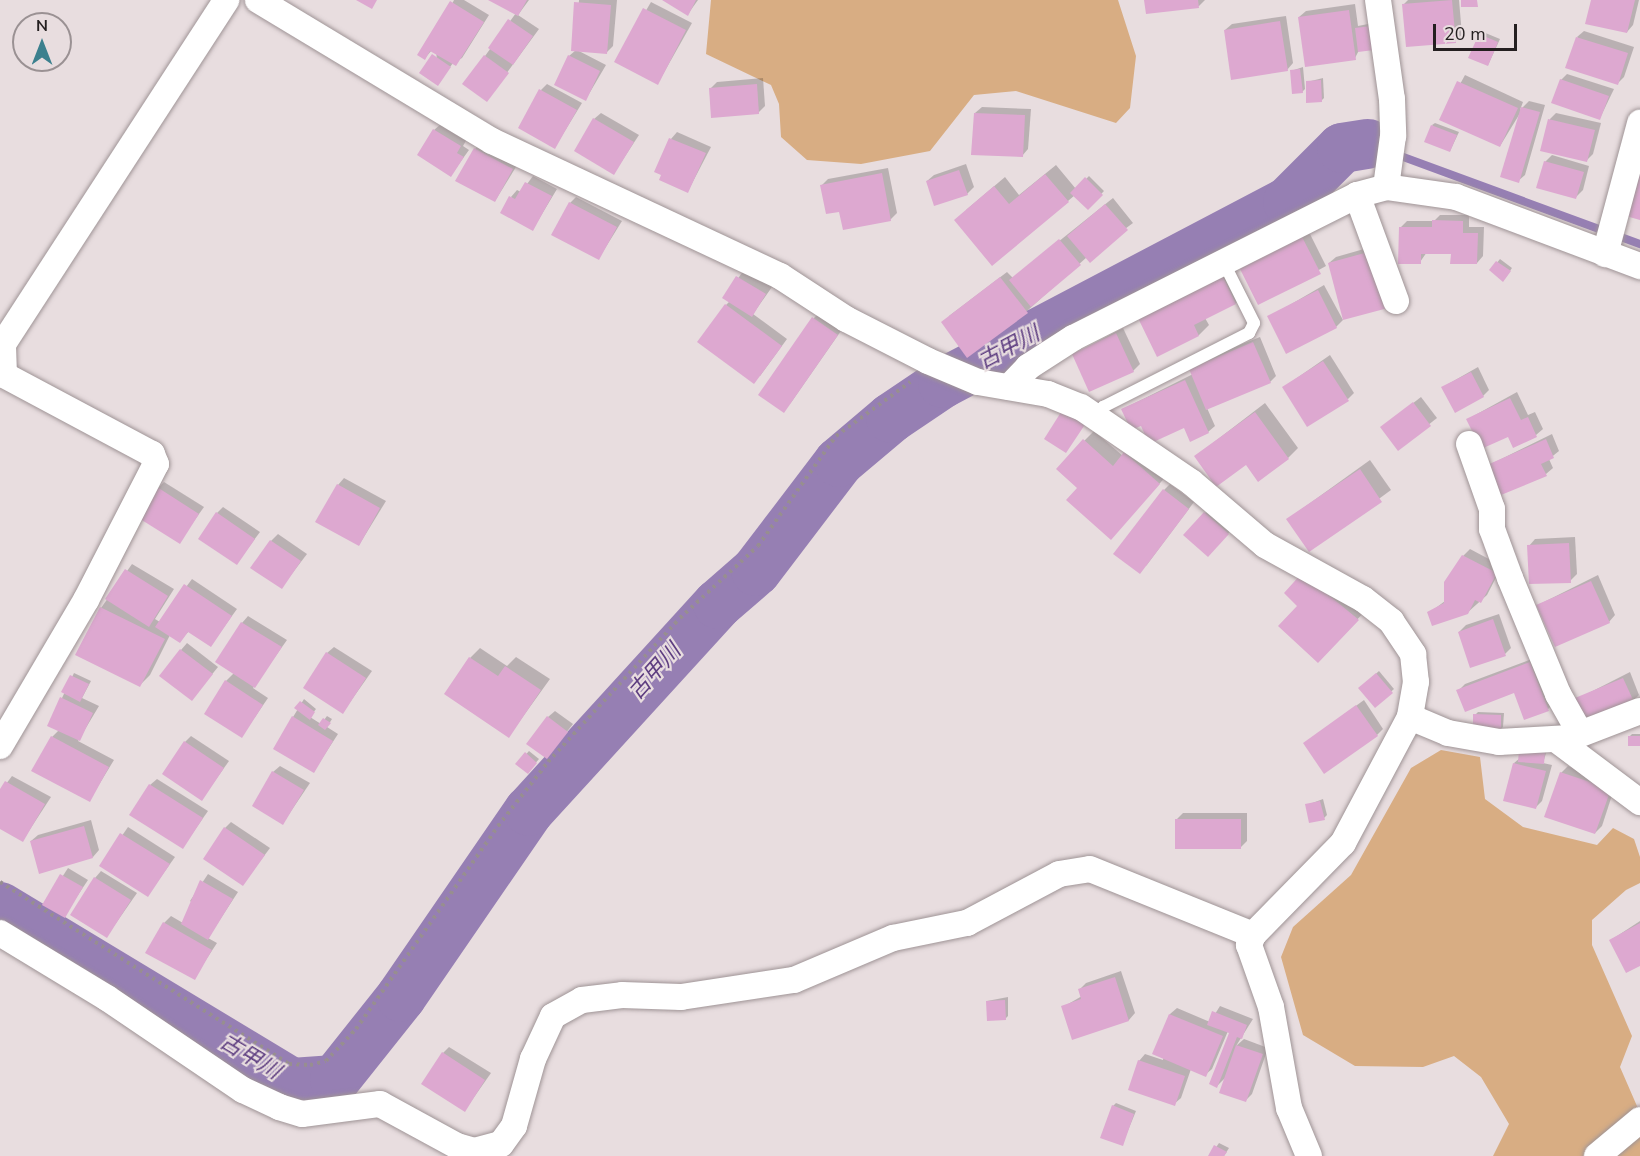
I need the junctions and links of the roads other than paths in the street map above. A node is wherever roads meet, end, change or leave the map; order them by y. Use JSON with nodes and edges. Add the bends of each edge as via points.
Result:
{"nodes":[{"id":1,"x":226,"y":0,"type":"edge"},
{"id":2,"x":258,"y":0,"type":"edge"},
{"id":3,"x":1378,"y":0,"type":"edge"},
{"id":4,"x":1640,"y":123,"type":"edge"},
{"id":5,"x":1386,"y":187,"type":"junction"},
{"id":6,"x":1357,"y":195,"type":"junction"},
{"id":7,"x":1605,"y":254,"type":"junction"},
{"id":8,"x":1224,"y":263,"type":"junction"},
{"id":9,"x":1640,"y":266,"type":"edge"},
{"id":10,"x":1396,"y":301,"type":"dead end"},
{"id":11,"x":1010,"y":387,"type":"junction"},
{"id":12,"x":1095,"y":418,"type":"junction"},
{"id":13,"x":1469,"y":444,"type":"dead end"},
{"id":14,"x":1640,"y":711,"type":"edge"},
{"id":15,"x":1410,"y":717,"type":"junction"},
{"id":16,"x":1569,"y":736,"type":"junction"},
{"id":17,"x":0,"y":746,"type":"edge"},
{"id":18,"x":1640,"y":802,"type":"edge"},
{"id":19,"x":0,"y":933,"type":"edge"},
{"id":20,"x":1253,"y":935,"type":"junction"},
{"id":21,"x":1640,"y":1120,"type":"edge"},
{"id":22,"x":1309,"y":1156,"type":"edge"},
{"id":23,"x":1597,"y":1156,"type":"edge"}],
"edges":[{"from":1,"to":17,"type":"street","via":[[3,344],[4,375],[152,454],[156,464],[87,600]]},
{"from":2,"to":11,"type":"street","via":[[492,141],[780,276],[846,319],[928,361],[978,382]]},
{"from":3,"to":5,"type":"street","via":[[1392,99],[1393,136]]},
{"from":4,"to":7,"type":"street"},
{"from":5,"to":6,"type":"street"},
{"from":5,"to":7,"type":"street","via":[[1456,197]]},
{"from":6,"to":8,"type":"street"},
{"from":6,"to":10,"type":"street"},
{"from":7,"to":9,"type":"street"},
{"from":8,"to":11,"type":"street","via":[[1073,338],[1028,367]]},
{"from":8,"to":12,"type":"lane","via":[[1254,323],[1249,333],[1103,407]]},
{"from":11,"to":12,"type":"street","via":[[1047,394],[1081,407]]},
{"from":12,"to":15,"type":"street","via":[[1191,482],[1265,545],[1363,599],[1391,621],[1413,654],[1416,682]]},
{"from":13,"to":16,"type":"street","via":[[1510,578],[1558,694]]},
{"from":14,"to":16,"type":"street"},
{"from":15,"to":16,"type":"street","via":[[1448,733],[1499,742]]},
{"from":15,"to":20,"type":"street","via":[[1343,843]]},
{"from":16,"to":18,"type":"street"},
{"from":19,"to":20,"type":"street","via":[[107,998],[243,1089],[279,1107],[302,1114],[380,1104],[457,1146],[474,1151],[501,1144],[514,1126],[533,1059],[553,1016],[582,1000],[622,995],[681,997],[794,980],[893,938],[967,923],[1059,874],[1090,869]]},
{"from":20,"to":22,"type":"street","via":[[1250,945],[1271,1007],[1289,1108]]},
{"from":21,"to":23,"type":"street"}]}
